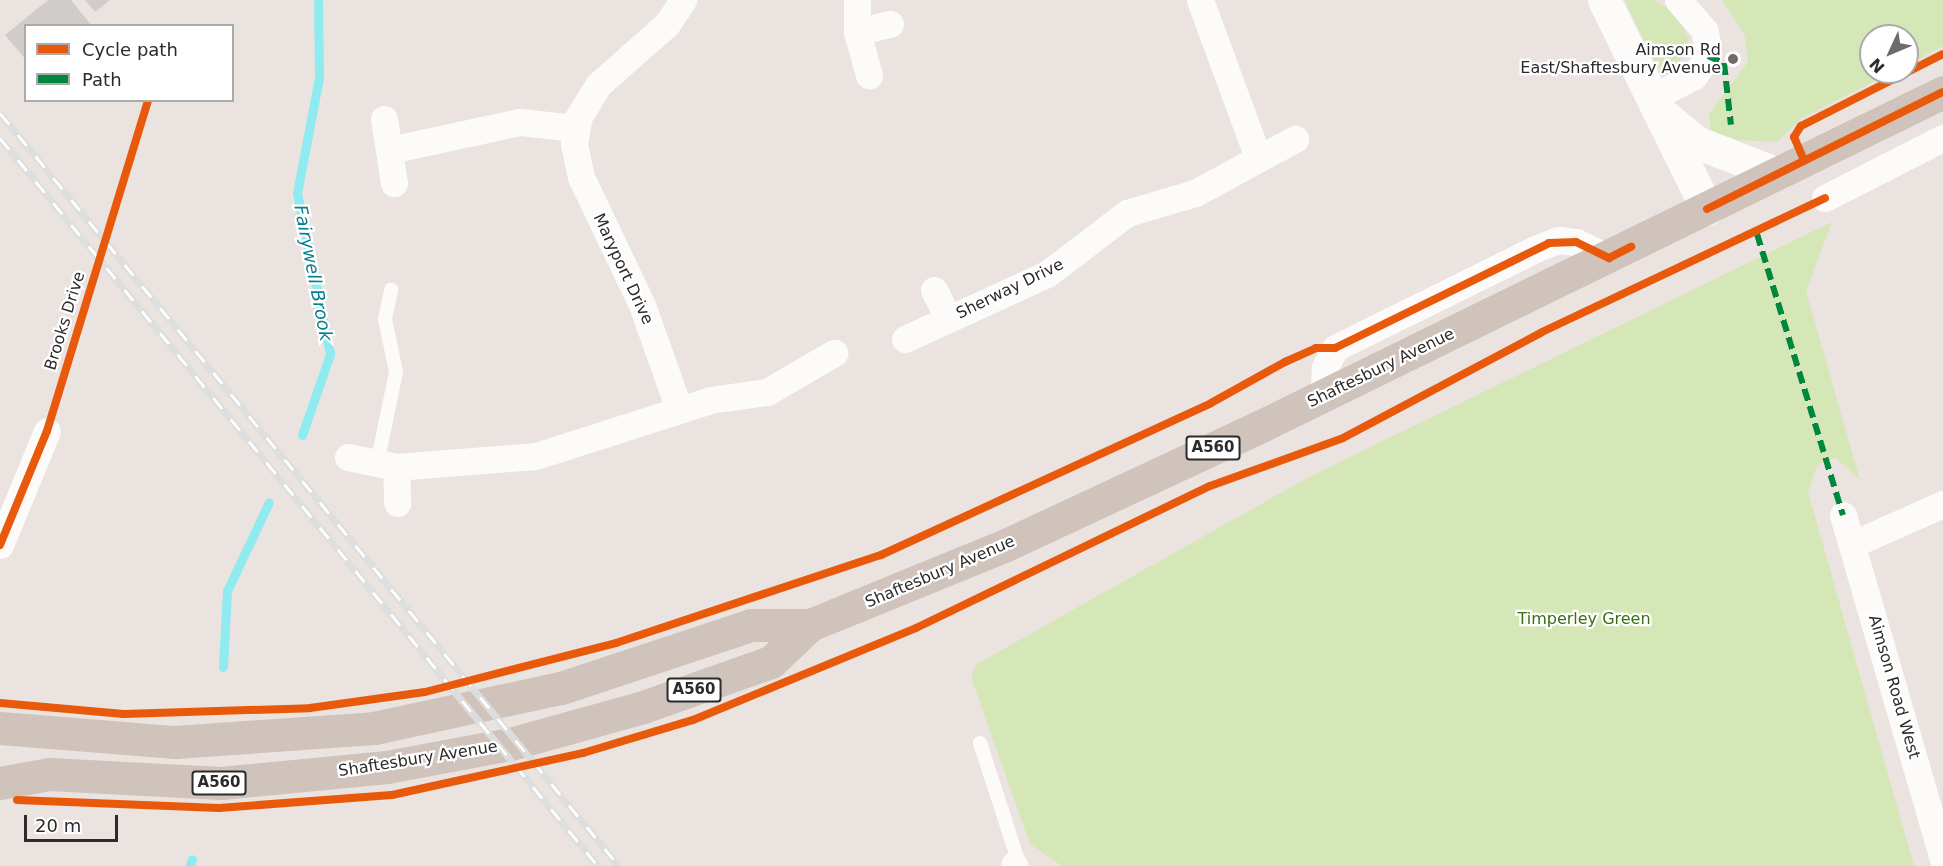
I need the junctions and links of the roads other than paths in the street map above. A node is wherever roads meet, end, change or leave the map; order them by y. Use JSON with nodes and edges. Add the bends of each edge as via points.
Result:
{"nodes":[{"id":1,"x":683,"y":0,"type":"edge"},
{"id":2,"x":857,"y":0,"type":"edge"},
{"id":3,"x":1200,"y":0,"type":"edge"},
{"id":4,"x":1604,"y":0,"type":"edge"},
{"id":5,"x":1678,"y":0,"type":"edge"},
{"id":6,"x":890,"y":24,"type":"dead end"},
{"id":7,"x":857,"y":32,"type":"junction"},
{"id":8,"x":869,"y":75,"type":"dead end"},
{"id":9,"x":1943,"y":92,"type":"edge"},
{"id":10,"x":1655,"y":105,"type":"junction"},
{"id":11,"x":384,"y":119,"type":"dead end"},
{"id":12,"x":575,"y":128,"type":"junction"},
{"id":13,"x":1943,"y":138,"type":"edge"},
{"id":14,"x":1295,"y":139,"type":"dead end"},
{"id":15,"x":390,"y":150,"type":"junction"},
{"id":16,"x":1258,"y":158,"type":"junction"},
{"id":17,"x":1775,"y":173,"type":"junction"},
{"id":18,"x":394,"y":183,"type":"dead end"},
{"id":19,"x":1825,"y":198,"type":"dead end"},
{"id":20,"x":1707,"y":209,"type":"junction"},
{"id":21,"x":391,"y":290,"type":"dead end"},
{"id":22,"x":934,"y":290,"type":"dead end"},
{"id":23,"x":948,"y":318,"type":"junction"},
{"id":24,"x":905,"y":339,"type":"dead end"},
{"id":25,"x":834,"y":353,"type":"dead end"},
{"id":26,"x":679,"y":409,"type":"junction"},
{"id":27,"x":47,"y":431,"type":"dead end"},
{"id":28,"x":348,"y":457,"type":"dead end"},
{"id":29,"x":386,"y":466,"type":"junction"},
{"id":30,"x":398,"y":503,"type":"dead end"},
{"id":31,"x":1943,"y":504,"type":"edge"},
{"id":32,"x":1843,"y":514,"type":"dead end"},
{"id":33,"x":1853,"y":544,"type":"junction"},
{"id":34,"x":0,"y":545,"type":"edge"},
{"id":35,"x":810,"y":625,"type":"junction"},
{"id":36,"x":0,"y":728,"type":"edge"},
{"id":37,"x":980,"y":743,"type":"dead end"},
{"id":38,"x":0,"y":783,"type":"edge"},
{"id":39,"x":1943,"y":860,"type":"edge"},
{"id":40,"x":1017,"y":866,"type":"edge"}],
"edges":[{"from":1,"to":12,"type":"street","via":[[668,24],[598,85]]},
{"from":2,"to":7,"type":"street"},
{"from":3,"to":16,"type":"street"},
{"from":4,"to":10,"type":"street"},
{"from":5,"to":10,"type":"street","via":[[1705,32],[1708,56],[1694,76]]},
{"from":6,"to":7,"type":"street"},
{"from":7,"to":8,"type":"street"},
{"from":9,"to":17,"type":"highway","name":"Shaftesbury Avenue","number":"A560"},
{"from":10,"to":17,"type":"street","via":[[1696,142]]},
{"from":10,"to":20,"type":"street"},
{"from":11,"to":15,"type":"street"},
{"from":12,"to":15,"type":"street","via":[[520,122]]},
{"from":12,"to":26,"type":"street","name":"Maryport Drive","via":[[580,177],[642,305]]},
{"from":13,"to":19,"type":"street"},
{"from":14,"to":16,"type":"street","name":"Sherway Drive"},
{"from":15,"to":18,"type":"street"},
{"from":16,"to":23,"type":"street","name":"Sherway Drive","via":[[1195,193],[1127,213],[1054,270]]},
{"from":17,"to":20,"type":"highway","name":"Shaftesbury Avenue","number":"A560"},
{"from":20,"to":35,"type":"highway","name":"Shaftesbury Avenue","number":"A560","via":[[1006,545]]},
{"from":21,"to":29,"type":"lane","via":[[385,319],[396,372]]},
{"from":22,"to":23,"type":"street","name":"Sherway Drive"},
{"from":23,"to":24,"type":"street","name":"Sherway Drive"},
{"from":25,"to":26,"type":"street","via":[[778,388]]},
{"from":26,"to":29,"type":"street","via":[[536,456]]},
{"from":27,"to":34,"type":"street"},
{"from":28,"to":29,"type":"street"},
{"from":29,"to":30,"type":"street"},
{"from":31,"to":33,"type":"street"},
{"from":32,"to":33,"type":"street","name":"Aimson Road West"},
{"from":33,"to":39,"type":"street","name":"Aimson Road West"},
{"from":35,"to":36,"type":"highway","name":"Shaftesbury Avenue","number":"A560","via":[[751,625],[537,695],[409,722],[254,740],[174,742]]},
{"from":35,"to":38,"type":"highway","name":"Shaftesbury Avenue","number":"A560","via":[[771,662],[564,728],[437,757],[220,783],[50,774]]},
{"from":37,"to":40,"type":"lane"}]}
